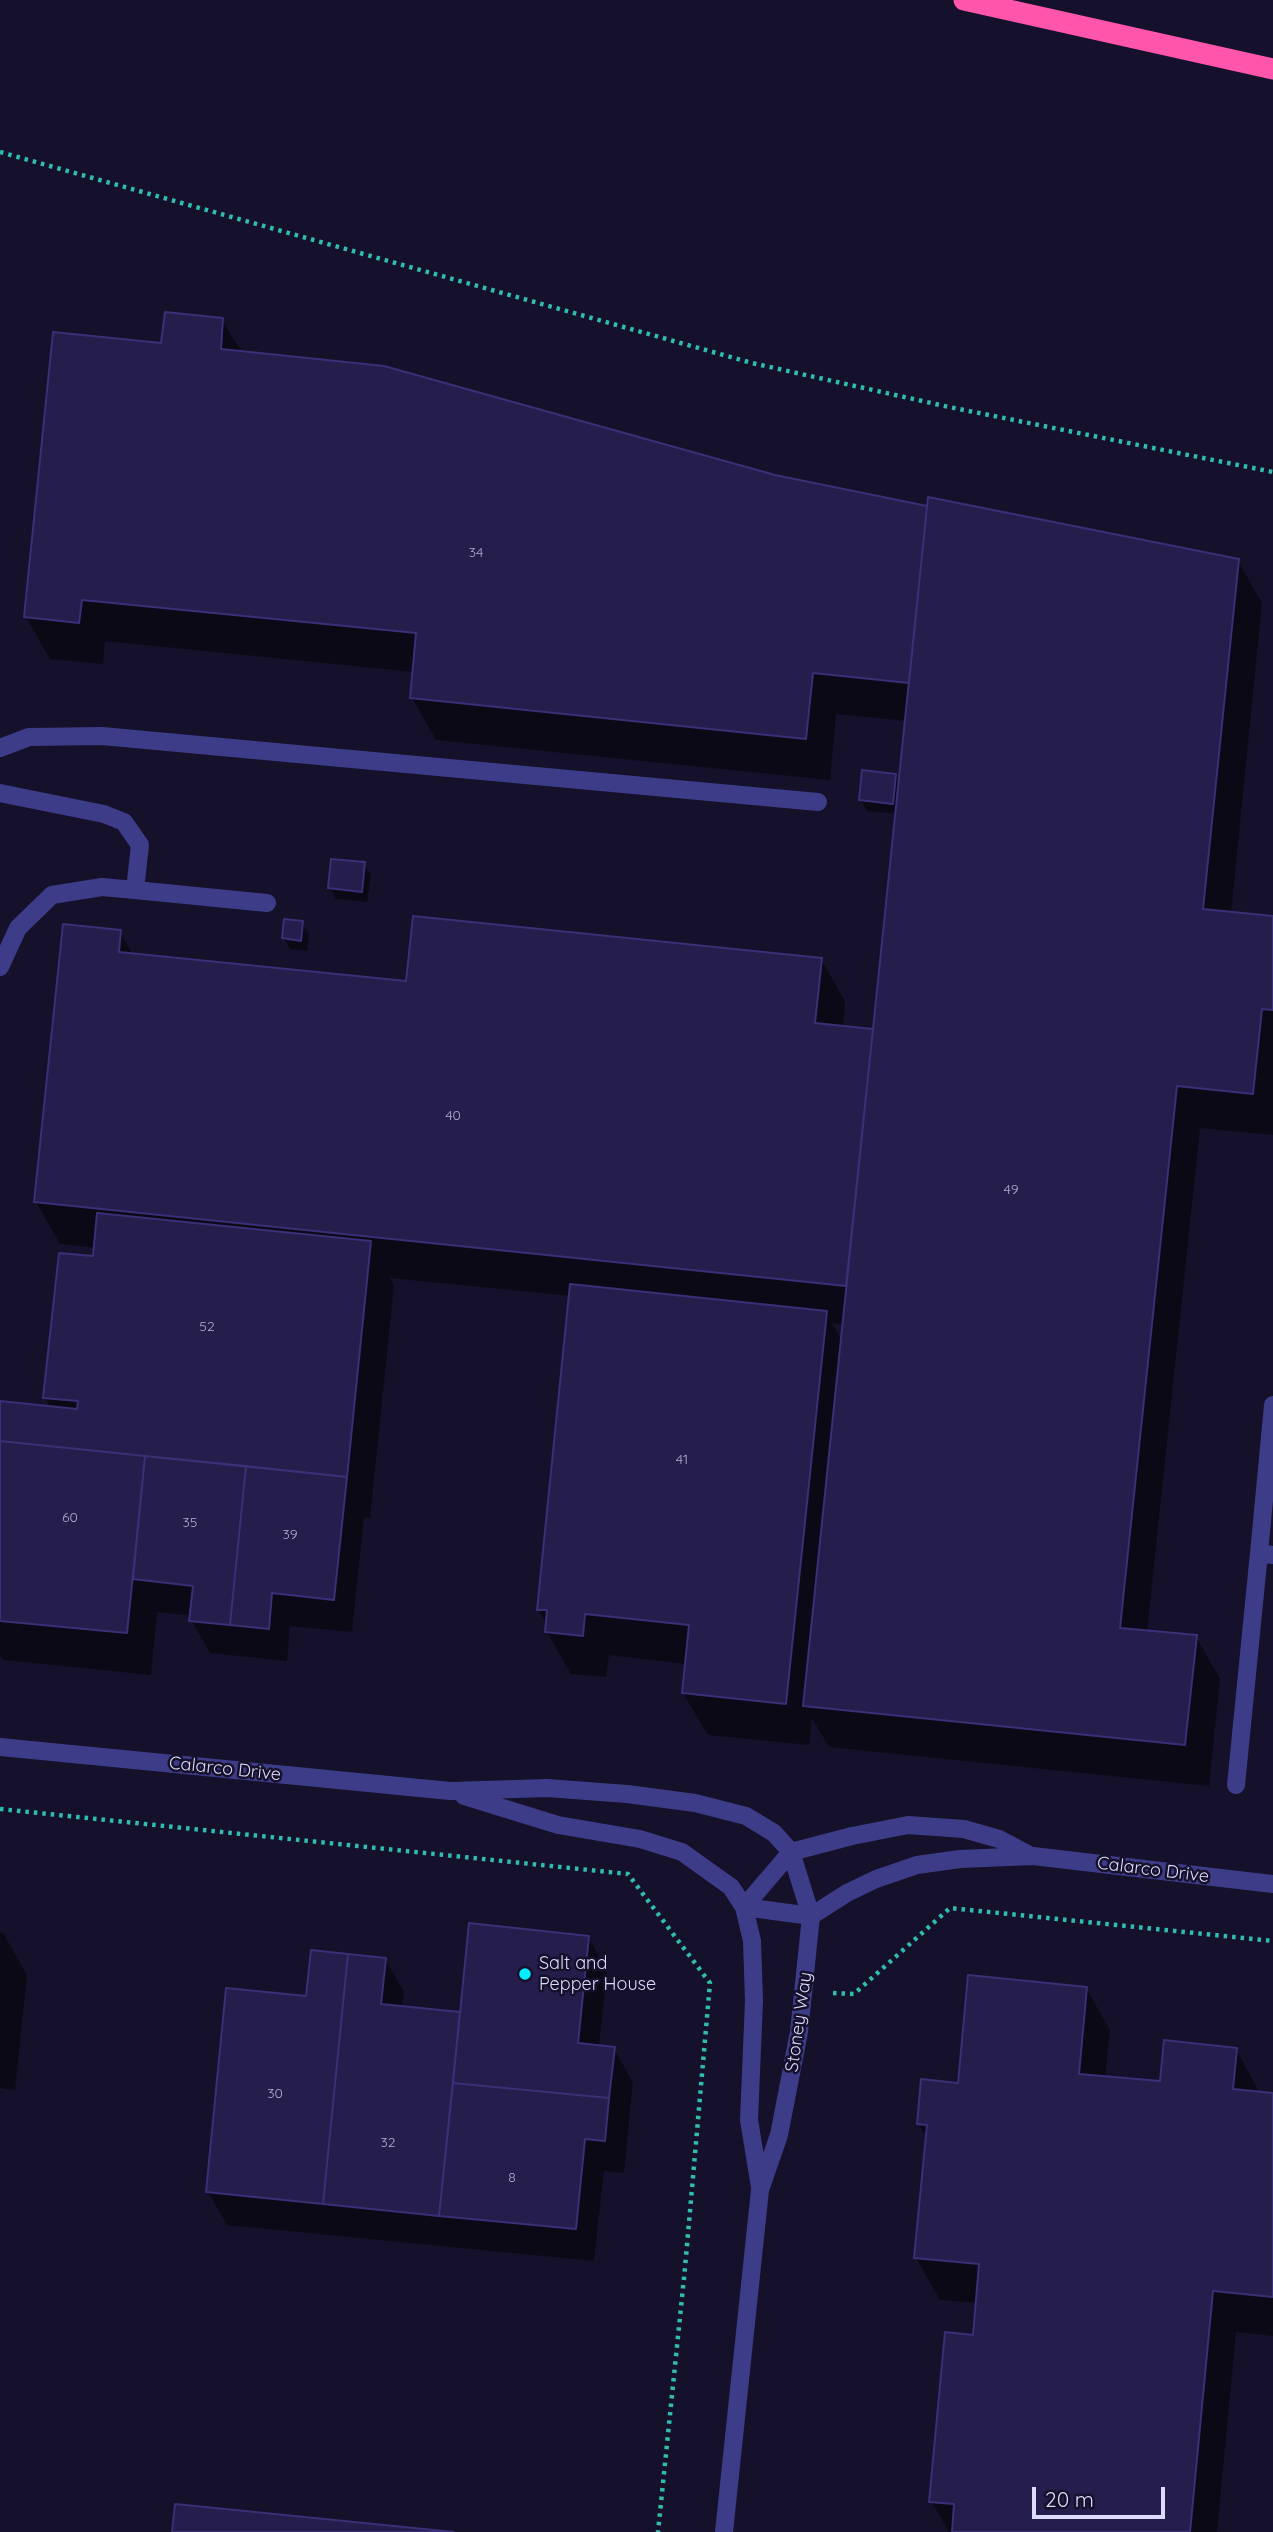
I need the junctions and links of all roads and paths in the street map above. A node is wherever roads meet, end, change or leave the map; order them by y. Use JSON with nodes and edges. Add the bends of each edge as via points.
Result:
{"nodes":[{"id":1,"x":964,"y":0,"type":"edge"},
{"id":2,"x":1273,"y":69,"type":"edge"},
{"id":3,"x":0,"y":152,"type":"edge"},
{"id":4,"x":1273,"y":471,"type":"edge"},
{"id":5,"x":0,"y":748,"type":"edge"},
{"id":6,"x":0,"y":793,"type":"edge"},
{"id":7,"x":818,"y":802,"type":"dead end"},
{"id":8,"x":135,"y":890,"type":"junction"},
{"id":9,"x":267,"y":903,"type":"dead end"},
{"id":10,"x":0,"y":967,"type":"edge"},
{"id":11,"x":1273,"y":1405,"type":"edge"},
{"id":12,"x":1266,"y":1554,"type":"edge"},
{"id":13,"x":0,"y":1747,"type":"edge"},
{"id":14,"x":1236,"y":1786,"type":"dead end"},
{"id":15,"x":450,"y":1791,"type":"junction"},
{"id":16,"x":0,"y":1809,"type":"edge"},
{"id":17,"x":791,"y":1852,"type":"junction"},
{"id":18,"x":1033,"y":1856,"type":"junction"},
{"id":19,"x":1273,"y":1884,"type":"edge"},
{"id":20,"x":744,"y":1908,"type":"junction"},
{"id":21,"x":811,"y":1916,"type":"junction"},
{"id":22,"x":1273,"y":1941,"type":"edge"},
{"id":23,"x":710,"y":1983,"type":"junction"},
{"id":24,"x":754,"y":1986,"type":"junction"},
{"id":25,"x":805,"y":1991,"type":"junction"},
{"id":26,"x":760,"y":2190,"type":"junction"},
{"id":27,"x":658,"y":2532,"type":"edge"},
{"id":28,"x":724,"y":2532,"type":"edge"}],
"edges":[{"from":1,"to":2,"type":"highway"},
{"from":3,"to":4,"type":"path","via":[[752,363]]},
{"from":5,"to":7,"type":"street","via":[[29,737],[102,736]]},
{"from":6,"to":8,"type":"street","via":[[124,822],[140,845]]},
{"from":8,"to":9,"type":"street"},
{"from":8,"to":10,"type":"street","via":[[102,887],[52,895],[18,928]]},
{"from":11,"to":12,"type":"street"},
{"from":12,"to":14,"type":"street"},
{"from":13,"to":15,"type":"street","name":"Calarco Drive"},
{"from":15,"to":17,"type":"street","name":"Calarco Drive","via":[[547,1788],[695,1803],[746,1816],[774,1833]]},
{"from":15,"to":20,"type":"street","name":"Calarco Drive","via":[[558,1825],[640,1839],[681,1852],[731,1887]]},
{"from":16,"to":23,"type":"path","via":[[628,1874]]},
{"from":17,"to":18,"type":"street","name":"Calarco Drive","via":[[908,1825],[964,1829]]},
{"from":17,"to":20,"type":"street"},
{"from":17,"to":21,"type":"street","name":"Stoney Way"},
{"from":18,"to":19,"type":"street","name":"Calarco Drive"},
{"from":18,"to":21,"type":"street","name":"Calarco Drive","via":[[917,1865],[876,1879]]},
{"from":20,"to":21,"type":"street"},
{"from":20,"to":24,"type":"street","name":"Stoney Way","via":[[752,1941]]},
{"from":21,"to":25,"type":"street","name":"Stoney Way"},
{"from":22,"to":25,"type":"path","via":[[950,1908],[854,1994]]},
{"from":23,"to":24,"type":"path"},
{"from":23,"to":27,"type":"path"},
{"from":24,"to":26,"type":"street","name":"Stoney Way","via":[[749,2120]]},
{"from":25,"to":26,"type":"street","name":"Stoney Way","via":[[781,2126]]},
{"from":26,"to":28,"type":"street","name":"Stoney Way"}]}
